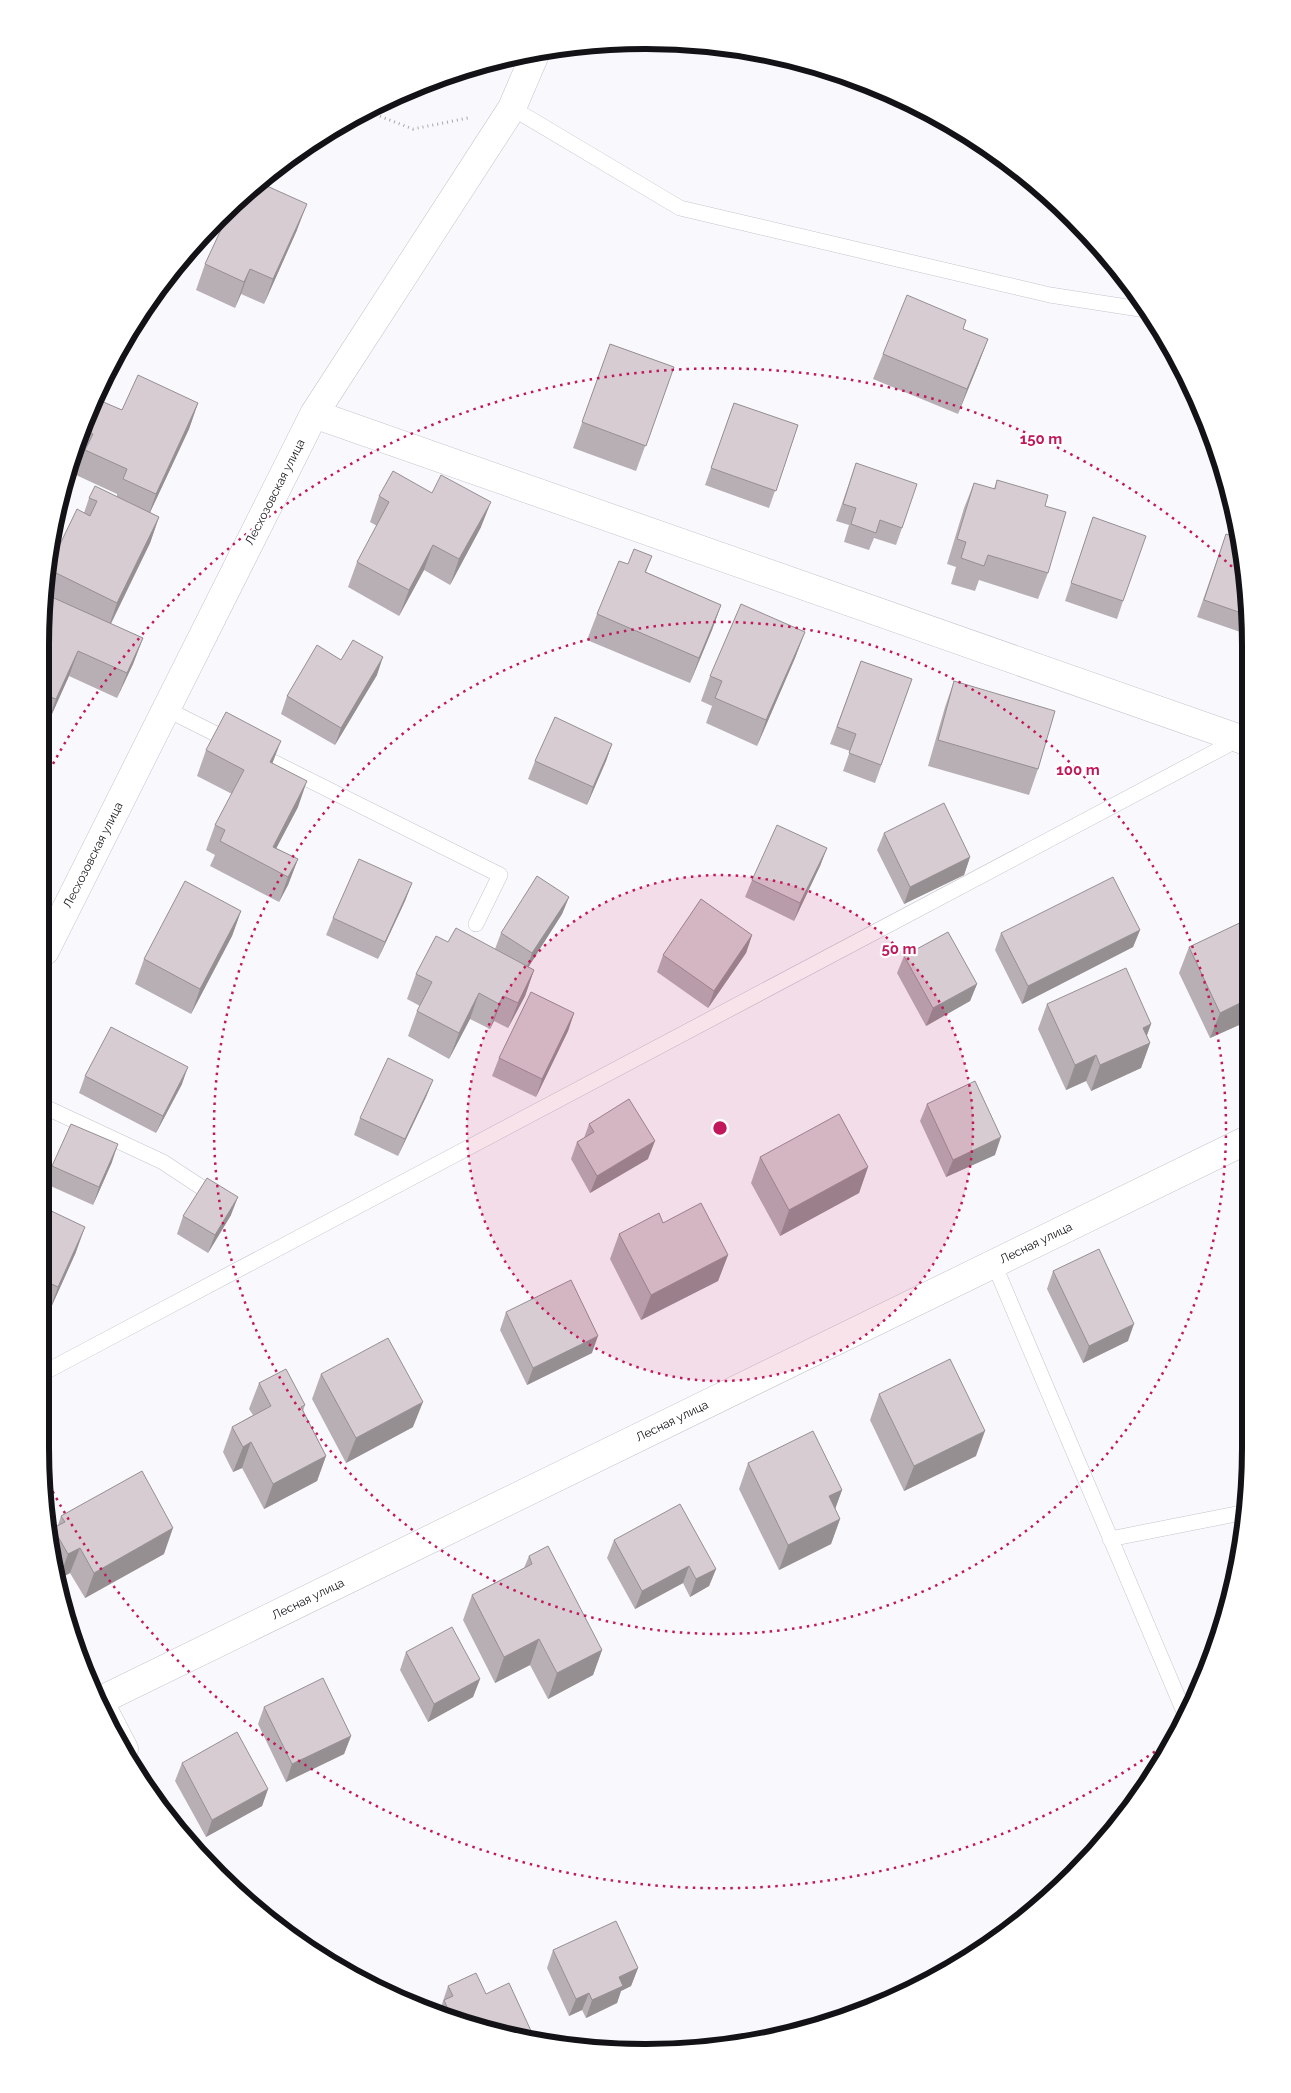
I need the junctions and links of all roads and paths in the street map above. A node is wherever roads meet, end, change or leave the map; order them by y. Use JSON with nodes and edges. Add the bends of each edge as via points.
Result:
{"nodes":[{"id":1,"x":533,"y":59,"type":"edge"},
{"id":2,"x":512,"y":108,"type":"junction"},
{"id":3,"x":374,"y":114,"type":"edge"},
{"id":4,"x":1138,"y":309,"type":"edge"},
{"id":5,"x":314,"y":414,"type":"junction"},
{"id":6,"x":166,"y":709,"type":"junction"},
{"id":7,"x":1242,"y":740,"type":"edge"},
{"id":8,"x":1242,"y":742,"type":"edge"},
{"id":9,"x":476,"y":924,"type":"dead end"},
{"id":10,"x":49,"y":943,"type":"edge"},
{"id":11,"x":49,"y":1109,"type":"edge"},
{"id":12,"x":1242,"y":1143,"type":"edge"},
{"id":13,"x":210,"y":1193,"type":"edge"},
{"id":14,"x":994,"y":1264,"type":"junction"},
{"id":15,"x":49,"y":1370,"type":"edge"},
{"id":16,"x":1238,"y":1514,"type":"edge"},
{"id":17,"x":1110,"y":1539,"type":"junction"},
{"id":18,"x":104,"y":1698,"type":"edge"},
{"id":19,"x":1182,"y":1709,"type":"edge"}],
"edges":[{"from":1,"to":2,"type":"street","name":"Лесхозовская улица"},
{"from":2,"to":3,"type":"path","via":[[413,129]]},
{"from":2,"to":4,"type":"lane","via":[[680,208],[1050,295]]},
{"from":2,"to":5,"type":"street","name":"Лесхозовская улица"},
{"from":5,"to":6,"type":"street","name":"Лесхозовская улица"},
{"from":5,"to":7,"type":"street"},
{"from":6,"to":9,"type":"lane","via":[[500,875]]},
{"from":6,"to":10,"type":"street","name":"Лесхозовская улица"},
{"from":8,"to":15,"type":"lane"},
{"from":11,"to":13,"type":"lane","via":[[163,1162]]},
{"from":12,"to":14,"type":"street","name":"Лесная улица"},
{"from":14,"to":17,"type":"lane"},
{"from":14,"to":18,"type":"street","name":"Лесная улица"},
{"from":16,"to":17,"type":"lane"},
{"from":17,"to":19,"type":"lane"}]}
